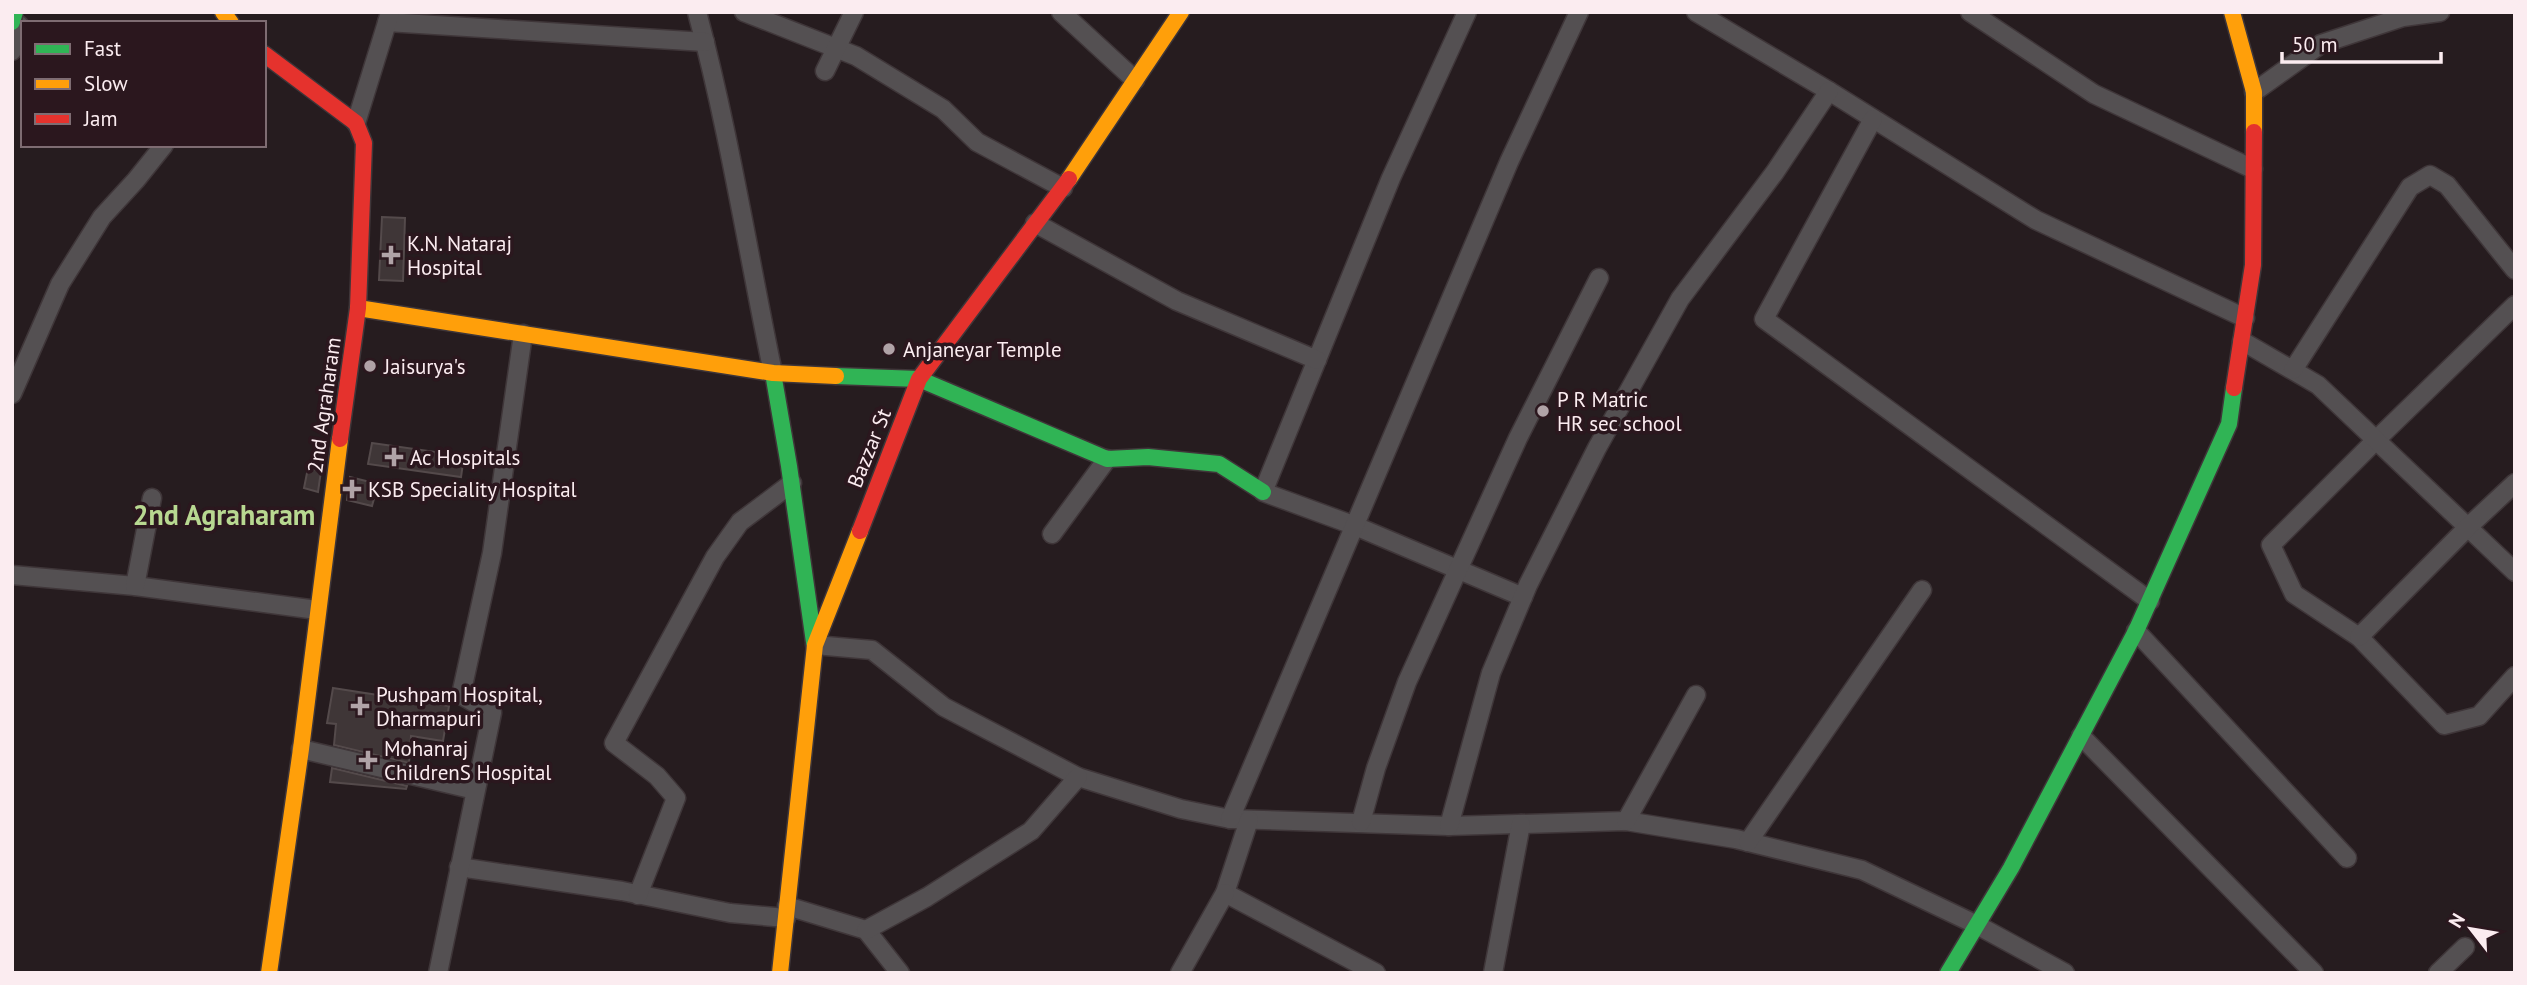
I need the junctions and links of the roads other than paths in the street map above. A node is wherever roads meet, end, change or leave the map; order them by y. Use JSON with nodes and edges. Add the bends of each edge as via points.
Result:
{"nodes":[{"id":1,"x":698,"y":12,"type":"edge"},
{"id":2,"x":744,"y":12,"type":"edge"},
{"id":3,"x":854,"y":12,"type":"edge"},
{"id":4,"x":1061,"y":12,"type":"edge"},
{"id":5,"x":1181,"y":12,"type":"edge"},
{"id":6,"x":1467,"y":12,"type":"edge"},
{"id":7,"x":1579,"y":12,"type":"edge"},
{"id":8,"x":1969,"y":12,"type":"edge"},
{"id":9,"x":2232,"y":12,"type":"edge"},
{"id":10,"x":2440,"y":12,"type":"edge"},
{"id":11,"x":1700,"y":13,"type":"edge"},
{"id":12,"x":389,"y":17,"type":"edge"},
{"id":13,"x":16,"y":18,"type":"edge"},
{"id":14,"x":705,"y":42,"type":"junction"},
{"id":15,"x":836,"y":48,"type":"junction"},
{"id":16,"x":12,"y":51,"type":"edge"},
{"id":17,"x":266,"y":56,"type":"edge"},
{"id":18,"x":825,"y":71,"type":"dead end"},
{"id":19,"x":1135,"y":80,"type":"junction"},
{"id":20,"x":1829,"y":90,"type":"junction"},
{"id":21,"x":2254,"y":92,"type":"junction"},
{"id":22,"x":1873,"y":118,"type":"junction"},
{"id":23,"x":356,"y":123,"type":"junction"},
{"id":24,"x":162,"y":147,"type":"edge"},
{"id":25,"x":2253,"y":169,"type":"junction"},
{"id":26,"x":1063,"y":188,"type":"junction"},
{"id":27,"x":1035,"y":223,"type":"junction"},
{"id":28,"x":2515,"y":270,"type":"edge"},
{"id":29,"x":1599,"y":278,"type":"dead end"},
{"id":30,"x":2515,"y":305,"type":"edge"},
{"id":31,"x":358,"y":308,"type":"junction"},
{"id":32,"x":2245,"y":318,"type":"junction"},
{"id":33,"x":523,"y":334,"type":"junction"},
{"id":34,"x":2242,"y":341,"type":"junction"},
{"id":35,"x":1317,"y":360,"type":"junction"},
{"id":36,"x":2293,"y":370,"type":"junction"},
{"id":37,"x":773,"y":373,"type":"junction"},
{"id":38,"x":919,"y":379,"type":"junction"},
{"id":39,"x":12,"y":394,"type":"edge"},
{"id":40,"x":2376,"y":440,"type":"junction"},
{"id":41,"x":1108,"y":459,"type":"junction"},
{"id":42,"x":2515,"y":483,"type":"edge"},
{"id":43,"x":792,"y":484,"type":"junction"},
{"id":44,"x":1263,"y":492,"type":"junction"},
{"id":45,"x":152,"y":498,"type":"dead end"},
{"id":46,"x":1353,"y":526,"type":"junction"},
{"id":47,"x":2468,"y":527,"type":"junction"},
{"id":48,"x":1052,"y":534,"type":"dead end"},
{"id":49,"x":1457,"y":569,"type":"junction"},
{"id":50,"x":2515,"y":572,"type":"edge"},
{"id":51,"x":12,"y":575,"type":"edge"},
{"id":52,"x":135,"y":586,"type":"junction"},
{"id":53,"x":1922,"y":590,"type":"dead end"},
{"id":54,"x":1522,"y":597,"type":"junction"},
{"id":55,"x":2150,"y":601,"type":"junction"},
{"id":56,"x":317,"y":610,"type":"junction"},
{"id":57,"x":2136,"y":631,"type":"junction"},
{"id":58,"x":2359,"y":637,"type":"junction"},
{"id":59,"x":815,"y":645,"type":"junction"},
{"id":60,"x":2515,"y":676,"type":"edge"},
{"id":61,"x":1696,"y":695,"type":"dead end"},
{"id":62,"x":2081,"y":736,"type":"junction"},
{"id":63,"x":301,"y":749,"type":"junction"},
{"id":64,"x":1078,"y":777,"type":"junction"},
{"id":65,"x":475,"y":790,"type":"junction"},
{"id":66,"x":1230,"y":819,"type":"junction"},
{"id":67,"x":1249,"y":820,"type":"junction"},
{"id":68,"x":1626,"y":821,"type":"junction"},
{"id":69,"x":1361,"y":822,"type":"junction"},
{"id":70,"x":1521,"y":824,"type":"junction"},
{"id":71,"x":1449,"y":826,"type":"junction"},
{"id":72,"x":1748,"y":842,"type":"junction"},
{"id":73,"x":2347,"y":858,"type":"dead end"},
{"id":74,"x":459,"y":867,"type":"junction"},
{"id":75,"x":1225,"y":893,"type":"junction"},
{"id":76,"x":638,"y":895,"type":"junction"},
{"id":77,"x":786,"y":912,"type":"junction"},
{"id":78,"x":1977,"y":925,"type":"junction"},
{"id":79,"x":866,"y":930,"type":"junction"},
{"id":80,"x":2465,"y":947,"type":"dead end"},
{"id":81,"x":269,"y":973,"type":"edge"},
{"id":82,"x":439,"y":973,"type":"edge"},
{"id":83,"x":780,"y":973,"type":"edge"},
{"id":84,"x":900,"y":973,"type":"edge"},
{"id":85,"x":1180,"y":973,"type":"edge"},
{"id":86,"x":1376,"y":973,"type":"edge"},
{"id":87,"x":1493,"y":973,"type":"edge"},
{"id":88,"x":1948,"y":973,"type":"edge"},
{"id":89,"x":2065,"y":973,"type":"edge"},
{"id":90,"x":2314,"y":973,"type":"edge"},
{"id":91,"x":2438,"y":973,"type":"edge"}],
"edges":[{"from":1,"to":14,"type":"street"},
{"from":2,"to":15,"type":"street"},
{"from":3,"to":15,"type":"street"},
{"from":4,"to":19,"type":"street"},
{"from":5,"to":19,"type":"main road","name":"Bazzar St"},
{"from":6,"to":35,"type":"street","via":[[1391,178]]},
{"from":7,"to":46,"type":"street","via":[[1509,162]]},
{"from":8,"to":25,"type":"street","via":[[2094,94]]},
{"from":9,"to":21,"type":"main road"},
{"from":10,"to":21,"type":"street","via":[[2403,17],[2321,44]]},
{"from":11,"to":20,"type":"street"},
{"from":12,"to":14,"type":"street"},
{"from":12,"to":23,"type":"street"},
{"from":13,"to":16,"type":"street"},
{"from":14,"to":37,"type":"street"},
{"from":15,"to":18,"type":"street"},
{"from":15,"to":26,"type":"street","via":[[943,109],[977,142]]},
{"from":17,"to":23,"type":"main road"},
{"from":19,"to":26,"type":"main road","name":"Bazzar St"},
{"from":20,"to":22,"type":"street"},
{"from":20,"to":54,"type":"street","via":[[1775,172],[1680,299],[1597,447]]},
{"from":21,"to":25,"type":"main road"},
{"from":22,"to":32,"type":"street","via":[[2036,220]]},
{"from":22,"to":55,"type":"street","via":[[1764,319]]},
{"from":23,"to":31,"type":"main road","name":"2nd Agraharam","via":[[364,143]]},
{"from":24,"to":39,"type":"street","via":[[102,217],[60,284]]},
{"from":25,"to":32,"type":"main road","via":[[2253,265]]},
{"from":26,"to":27,"type":"main road","name":"Bazzar St"},
{"from":27,"to":35,"type":"street","via":[[1177,301]]},
{"from":27,"to":38,"type":"main road","name":"Bazzar St"},
{"from":28,"to":36,"type":"street","via":[[2447,185],[2430,175],[2410,187]]},
{"from":29,"to":49,"type":"street"},
{"from":30,"to":40,"type":"street"},
{"from":31,"to":33,"type":"main road"},
{"from":31,"to":56,"type":"main road","name":"2nd Agraharam"},
{"from":32,"to":34,"type":"main road"},
{"from":33,"to":37,"type":"main road"},
{"from":33,"to":65,"type":"street","via":[[492,553],[461,695],[492,713]]},
{"from":34,"to":36,"type":"street"},
{"from":34,"to":55,"type":"main road","via":[[2230,424]]},
{"from":35,"to":44,"type":"street"},
{"from":36,"to":40,"type":"street","via":[[2318,384]]},
{"from":37,"to":38,"type":"main road"},
{"from":37,"to":43,"type":"main road"},
{"from":38,"to":41,"type":"main road"},
{"from":38,"to":59,"type":"main road","name":"Bazzar St"},
{"from":40,"to":47,"type":"street"},
{"from":40,"to":58,"type":"street","via":[[2272,545],[2294,594]]},
{"from":41,"to":44,"type":"main road","via":[[1148,457],[1219,464]]},
{"from":41,"to":48,"type":"street"},
{"from":42,"to":47,"type":"street"},
{"from":43,"to":59,"type":"main road"},
{"from":43,"to":76,"type":"street","via":[[740,522],[715,557],[614,743],[657,776],[676,798]]},
{"from":44,"to":46,"type":"street"},
{"from":45,"to":52,"type":"street"},
{"from":46,"to":49,"type":"street"},
{"from":46,"to":66,"type":"street"},
{"from":47,"to":50,"type":"street"},
{"from":47,"to":58,"type":"street"},
{"from":49,"to":54,"type":"street"},
{"from":49,"to":69,"type":"street","via":[[1407,682]]},
{"from":51,"to":52,"type":"street"},
{"from":52,"to":56,"type":"street"},
{"from":53,"to":72,"type":"street"},
{"from":54,"to":71,"type":"street","via":[[1491,673]]},
{"from":55,"to":57,"type":"main road"},
{"from":56,"to":63,"type":"main road","name":"2nd Agraharam"},
{"from":57,"to":62,"type":"main road"},
{"from":57,"to":73,"type":"street"},
{"from":58,"to":60,"type":"street","via":[[2444,725],[2479,716]]},
{"from":59,"to":64,"type":"street","via":[[872,650],[944,707]]},
{"from":59,"to":77,"type":"main road","name":"Bazzar St"},
{"from":61,"to":68,"type":"street"},
{"from":62,"to":78,"type":"main road"},
{"from":62,"to":90,"type":"street"},
{"from":63,"to":65,"type":"street"},
{"from":63,"to":81,"type":"main road","name":"2nd Agraharam"},
{"from":64,"to":66,"type":"street"},
{"from":64,"to":79,"type":"street","via":[[1031,831]]},
{"from":65,"to":74,"type":"street"},
{"from":66,"to":67,"type":"street"},
{"from":67,"to":69,"type":"street"},
{"from":67,"to":75,"type":"street"},
{"from":68,"to":70,"type":"street"},
{"from":68,"to":72,"type":"street"},
{"from":69,"to":71,"type":"street"},
{"from":70,"to":71,"type":"street"},
{"from":70,"to":87,"type":"street"},
{"from":72,"to":78,"type":"street","via":[[1862,870]]},
{"from":74,"to":76,"type":"street"},
{"from":74,"to":82,"type":"street"},
{"from":75,"to":85,"type":"street"},
{"from":75,"to":86,"type":"street"},
{"from":76,"to":77,"type":"street","via":[[730,913]]},
{"from":77,"to":79,"type":"street"},
{"from":77,"to":83,"type":"main road","name":"Bazzar St"},
{"from":78,"to":88,"type":"main road"},
{"from":78,"to":89,"type":"street"},
{"from":79,"to":84,"type":"street"},
{"from":80,"to":91,"type":"street"}]}
